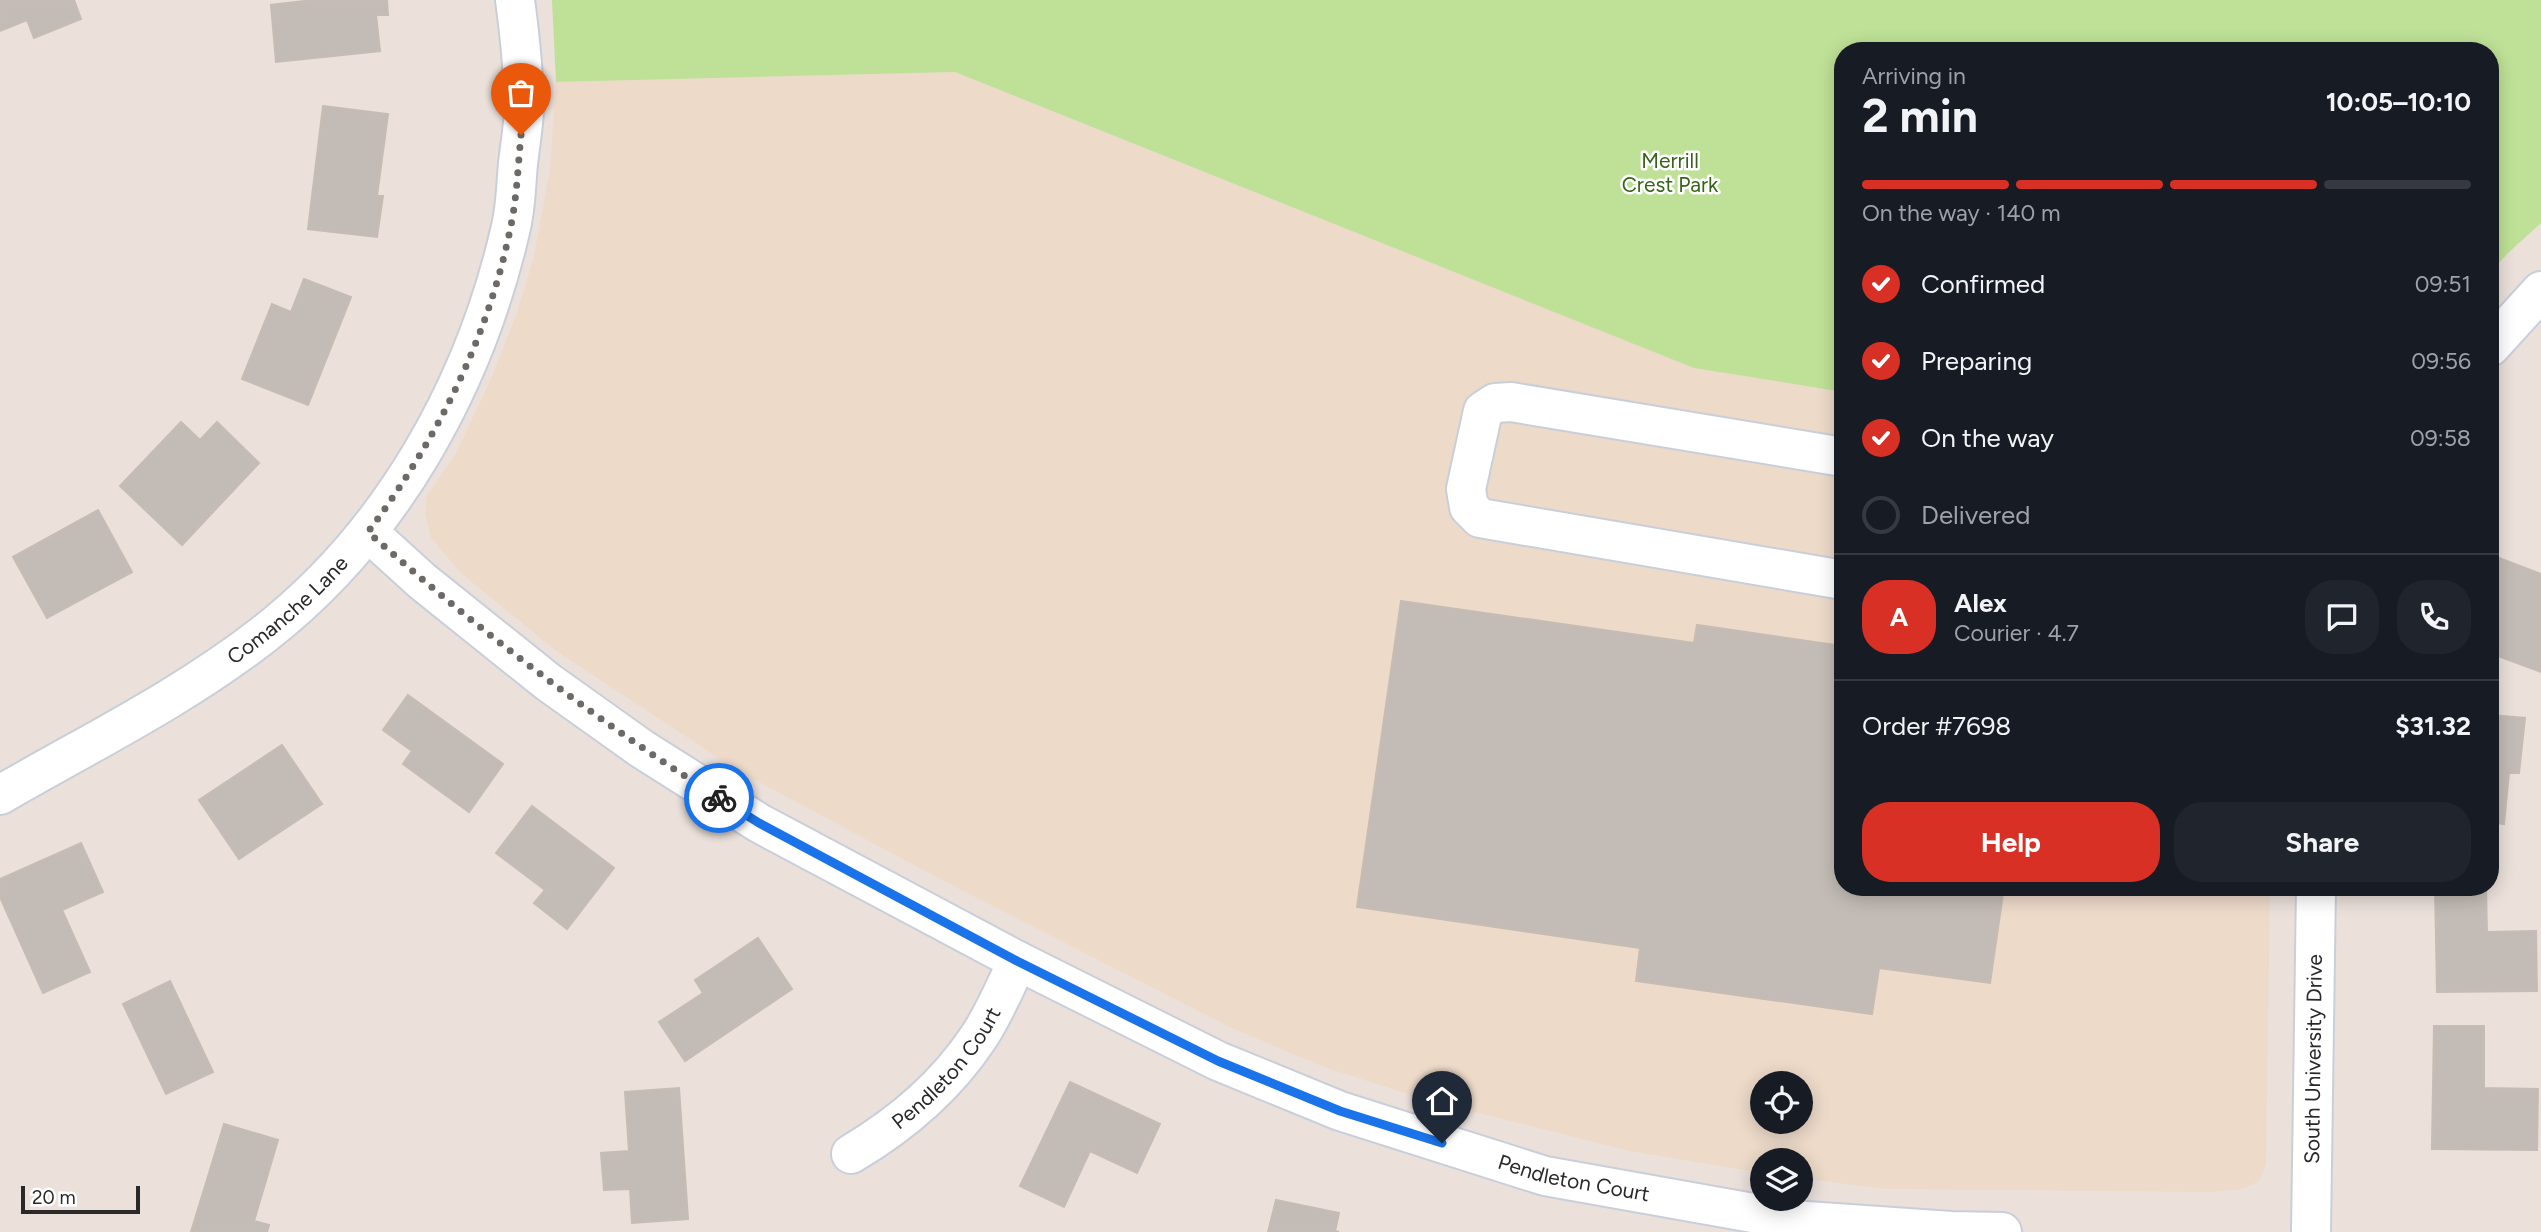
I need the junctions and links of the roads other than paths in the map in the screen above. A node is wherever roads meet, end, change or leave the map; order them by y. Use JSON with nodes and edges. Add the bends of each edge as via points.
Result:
{"nodes":[{"id":1,"x":515,"y":0,"type":"edge"},
{"id":2,"x":2541,"y":291,"type":"edge"},
{"id":3,"x":2499,"y":337,"type":"edge"},
{"id":4,"x":1834,"y":455,"type":"edge"},
{"id":5,"x":368,"y":532,"type":"junction"},
{"id":6,"x":1834,"y":578,"type":"edge"},
{"id":7,"x":0,"y":795,"type":"edge"},
{"id":8,"x":2316,"y":896,"type":"edge"},
{"id":9,"x":1017,"y":961,"type":"junction"},
{"id":10,"x":851,"y":1154,"type":"dead end"},
{"id":11,"x":2002,"y":1232,"type":"edge"},
{"id":12,"x":2311,"y":1232,"type":"edge"}],
"edges":[{"from":1,"to":5,"type":"street","name":"Comanche Lane","via":[[524,113],[512,224],[501,264],[477,341],[453,397],[417,461]]},
{"from":2,"to":3,"type":"street"},
{"from":4,"to":6,"type":"street","via":[[1503,402],[1483,411],[1466,489],[1469,507],[1480,517]]},
{"from":5,"to":7,"type":"street","name":"Comanche Lane","via":[[323,582],[221,666]]},
{"from":5,"to":9,"type":"street","name":"Pendleton Court","via":[[548,682],[642,750],[759,823]]},
{"from":8,"to":12,"type":"street","name":"South University Drive"},
{"from":9,"to":10,"type":"street","name":"Pendleton Court","via":[[980,1036],[952,1074],[883,1135]]},
{"from":9,"to":11,"type":"street","name":"Pendleton Court","via":[[1218,1061],[1315,1101],[1545,1176],[1791,1220]]}]}
